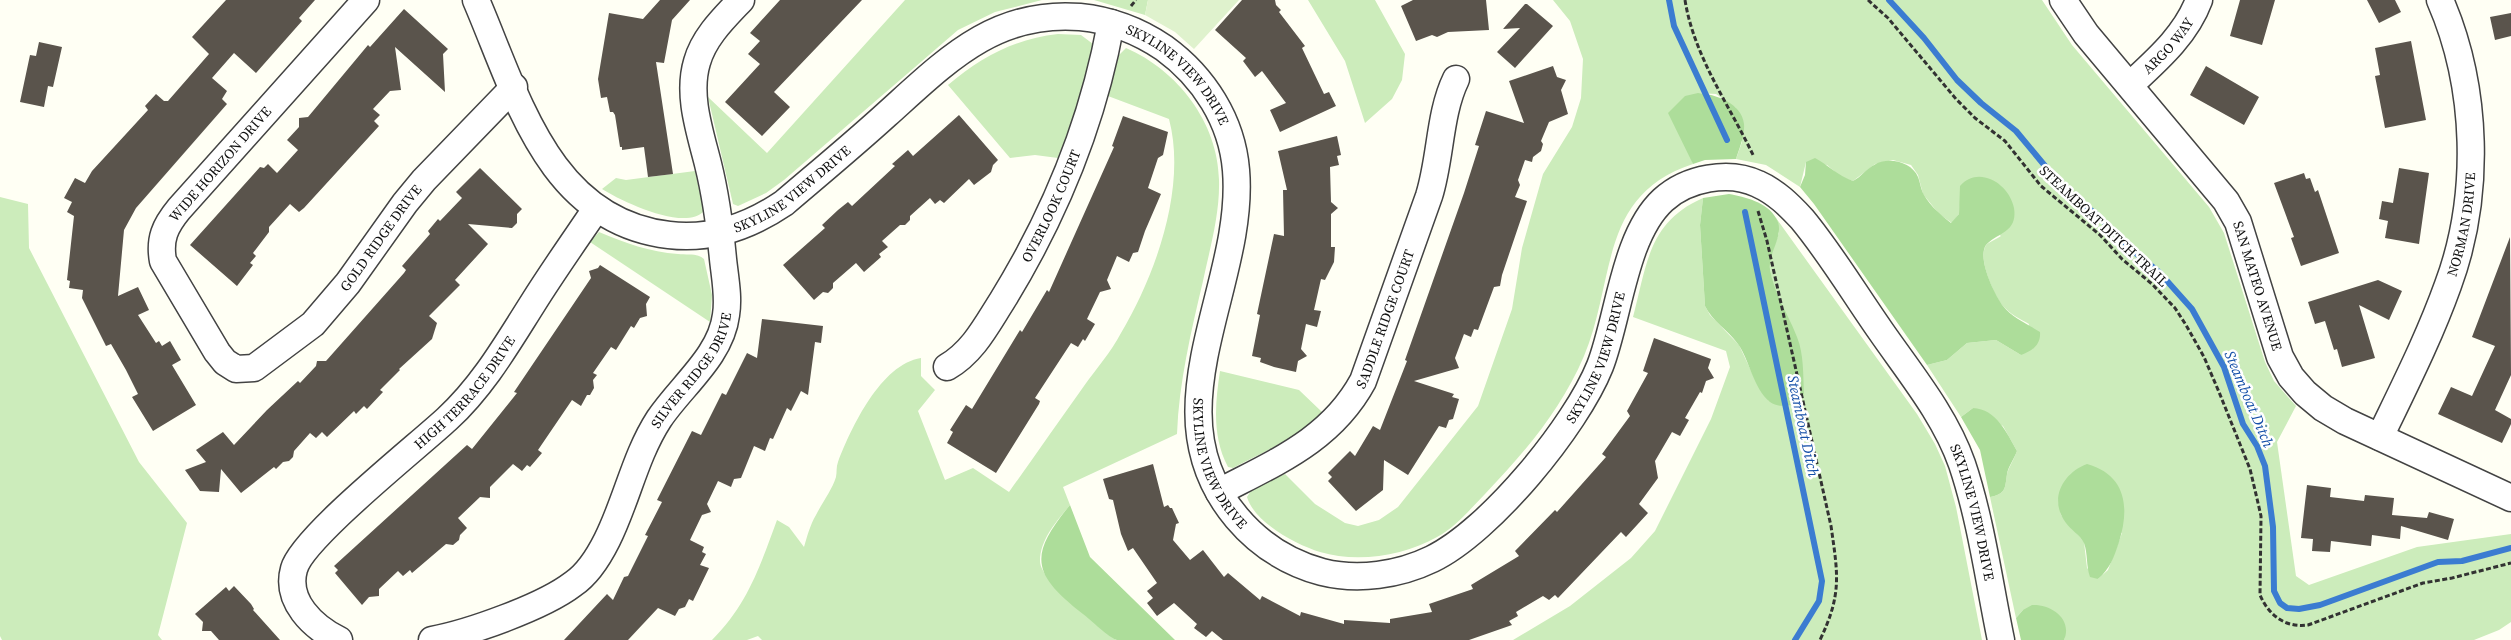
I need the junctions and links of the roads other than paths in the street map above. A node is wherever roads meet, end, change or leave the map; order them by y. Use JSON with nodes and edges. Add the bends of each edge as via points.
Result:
{"nodes":[{"id":1,"x":366,"y":0,"type":"edge"},
{"id":2,"x":476,"y":0,"type":"edge"},
{"id":3,"x":741,"y":0,"type":"edge"},
{"id":4,"x":2063,"y":0,"type":"edge"},
{"id":5,"x":2199,"y":0,"type":"edge"},
{"id":6,"x":2440,"y":0,"type":"edge"},
{"id":7,"x":1111,"y":23,"type":"junction"},
{"id":8,"x":1456,"y":79,"type":"dead end"},
{"id":9,"x":2130,"y":85,"type":"junction"},
{"id":10,"x":514,"y":87,"type":"junction"},
{"id":11,"x":596,"y":208,"type":"junction"},
{"id":12,"x":721,"y":232,"type":"junction"},
{"id":13,"x":947,"y":367,"type":"dead end"},
{"id":14,"x":236,"y":369,"type":"joint"},
{"id":15,"x":2380,"y":437,"type":"junction"},
{"id":16,"x":1219,"y":492,"type":"junction"},
{"id":17,"x":2511,"y":498,"type":"edge"},
{"id":18,"x":339,"y":640,"type":"edge"},
{"id":19,"x":432,"y":640,"type":"edge"},
{"id":20,"x":2001,"y":640,"type":"edge"}],
"edges":[{"from":1,"to":14,"type":"street","name":"WIDE HORIZON DRIVE","via":[[179,209],[163,233],[160,247],[163,261],[217,352]]},
{"from":2,"to":10,"type":"street","name":"SKYLINE VIEW DRIVE"},
{"from":3,"to":12,"type":"street","name":"SILVER RIDGE DRIVE","via":[[710,34],[702,48],[694,83],[695,104]]},
{"from":4,"to":9,"type":"street","name":"SAN MATEO AVENUE","via":[[2086,34]]},
{"from":5,"to":9,"type":"street","name":"ARGO WAY","via":[[2195,11],[2166,51]]},
{"from":6,"to":15,"type":"street","name":"NORMAN DRIVE","via":[[2459,52],[2466,100],[2471,157],[2468,203],[2449,284]]},
{"from":7,"to":12,"type":"street","name":"SKYLINE VIEW DRIVE","via":[[1052,16],[1011,24],[991,33],[956,54],[784,203],[754,221]]},
{"from":7,"to":13,"type":"street","name":"OVERLOOK COURT","via":[[1097,87],[1056,200],[1021,268],[978,340],[959,360]]},
{"from":7,"to":16,"type":"street","name":"SKYLINE VIEW DRIVE","via":[[1152,40],[1186,66],[1215,104],[1232,145],[1237,187],[1232,230],[1204,361],[1198,408],[1203,448]]},
{"from":8,"to":16,"type":"street","name":"SADDLE RIDGE COURT","via":[[1450,92],[1437,173],[1430,196],[1363,380],[1352,401],[1306,444]]},
{"from":9,"to":15,"type":"street","name":"SAN MATEO AVENUE","via":[[2213,182],[2238,222],[2280,357],[2292,377],[2323,408]]},
{"from":10,"to":11,"type":"street","name":"SKYLINE VIEW DRIVE","via":[[550,160],[572,189]]},
{"from":10,"to":14,"type":"street","name":"GOLD RIDGE DRIVE","via":[[409,197],[348,284],[313,324],[254,368]]},
{"from":11,"to":12,"type":"street","name":"SKYLINE VIEW DRIVE","via":[[618,222],[658,234],[696,236]]},
{"from":11,"to":18,"type":"street","name":"HIGH TERRACE DRIVE","via":[[473,392],[302,553],[292,578],[296,598],[307,616]]},
{"from":12,"to":19,"type":"street","name":"SILVER RIDGE DRIVE","via":[[727,296],[723,331],[648,437],[598,556],[575,583],[546,600],[463,633]]},
{"from":15,"to":17,"type":"street","name":"SAN MATEO AVENUE"},
{"from":16,"to":20,"type":"street","name":"SKYLINE VIEW DRIVE","via":[[1244,526],[1260,540],[1280,554],[1323,572],[1370,576],[1433,559],[1485,520],[1537,465],[1582,403],[1599,369],[1635,243],[1650,215],[1677,189],[1693,182],[1729,177],[1754,182],[1775,193],[1803,220],[1912,376],[1951,438],[1971,495]]}]}
